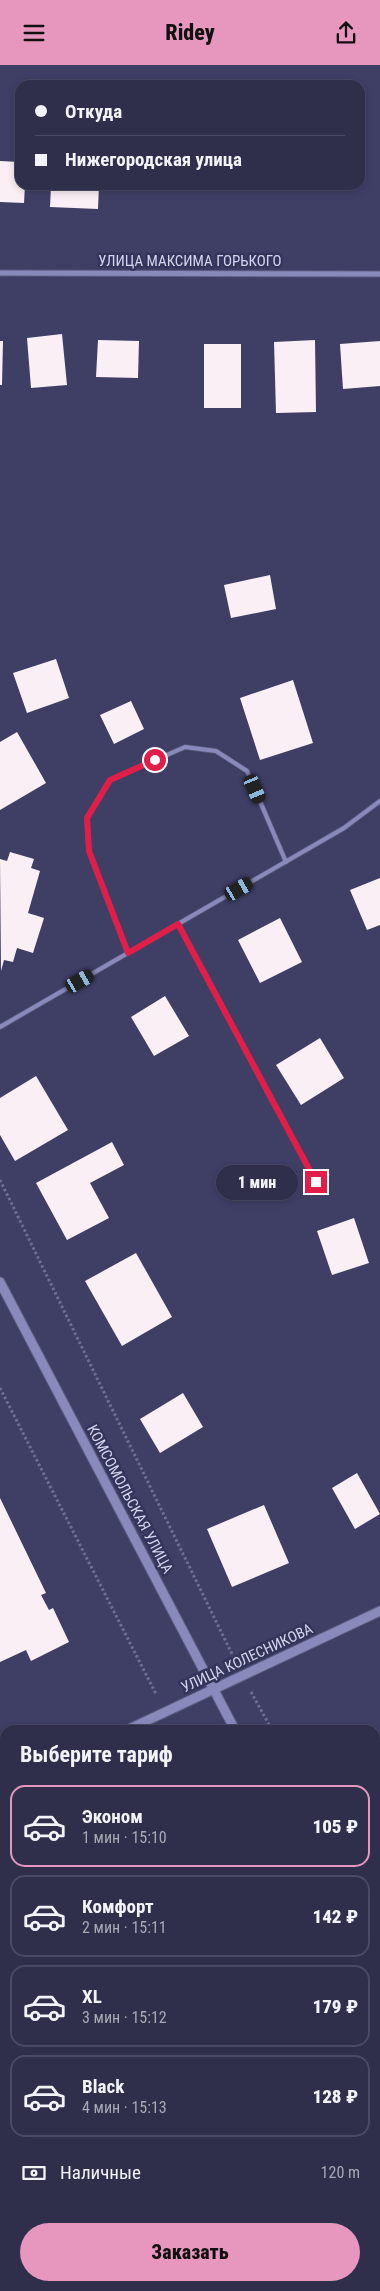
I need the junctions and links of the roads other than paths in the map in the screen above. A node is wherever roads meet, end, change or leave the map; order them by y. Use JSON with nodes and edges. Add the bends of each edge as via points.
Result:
{"nodes":[{"id":1,"x":0,"y":273,"type":"edge"},
{"id":2,"x":380,"y":274,"type":"edge"},
{"id":3,"x":380,"y":801,"type":"edge"},
{"id":4,"x":286,"y":862,"type":"junction"},
{"id":5,"x":178,"y":924,"type":"junction"},
{"id":6,"x":128,"y":953,"type":"junction"},
{"id":7,"x":0,"y":1027,"type":"edge"},
{"id":8,"x":327,"y":1175,"type":"dead end"},
{"id":9,"x":0,"y":1282,"type":"edge"},
{"id":10,"x":380,"y":1611,"type":"edge"},
{"id":11,"x":214,"y":1689,"type":"junction"},
{"id":12,"x":137,"y":1725,"type":"edge"},
{"id":13,"x":232,"y":1725,"type":"edge"}],
"edges":[{"from":1,"to":2,"type":"street","name":"УЛИЦА МАКСИМА ГОРЬКОГО"},
{"from":3,"to":4,"type":"lane","via":[[344,828]]},
{"from":4,"to":5,"type":"lane"},
{"from":4,"to":6,"type":"lane","via":[[247,771],[216,751],[185,747],[110,780],[87,818],[89,851]]},
{"from":5,"to":6,"type":"lane"},
{"from":5,"to":8,"type":"lane","via":[[316,1182]]},
{"from":6,"to":7,"type":"lane"},
{"from":9,"to":11,"type":"street","name":"КОМСОМОЛЬСКАЯ УЛИЦА"},
{"from":10,"to":11,"type":"street","name":"УЛИЦА КОЛЕСНИКОВА"},
{"from":11,"to":12,"type":"street","name":"УЛИЦА КОЛЕСНИКОВА"},
{"from":11,"to":13,"type":"street","name":"КОМСОМОЛЬСКАЯ УЛИЦА"}]}
